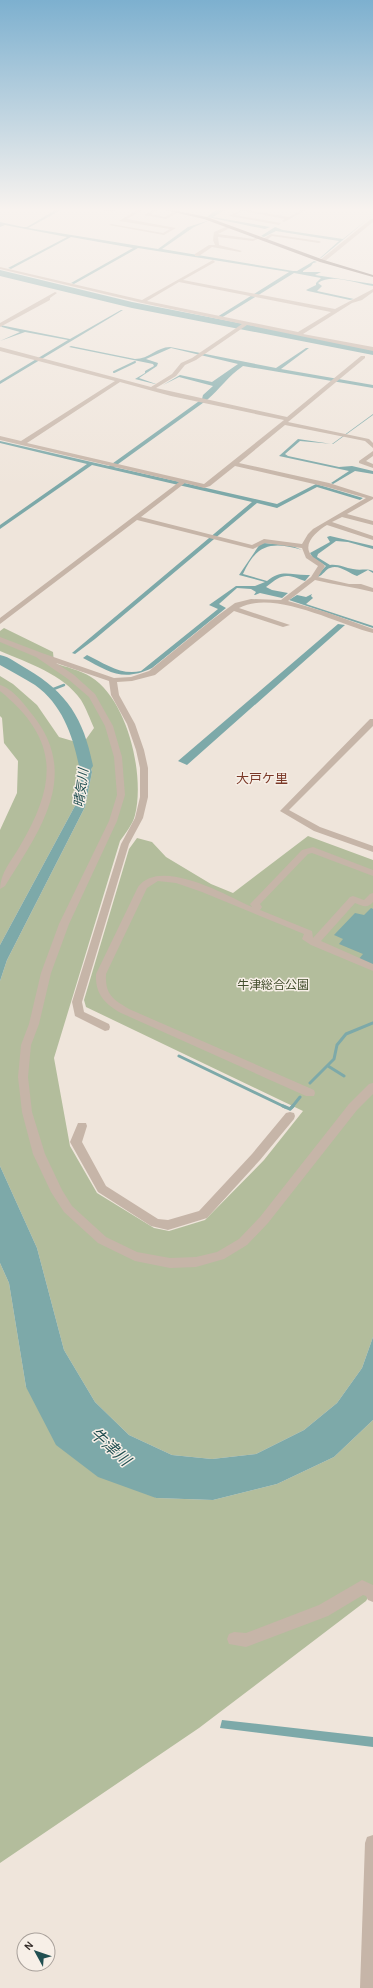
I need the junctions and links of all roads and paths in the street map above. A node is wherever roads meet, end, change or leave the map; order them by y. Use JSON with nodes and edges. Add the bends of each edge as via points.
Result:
{"nodes":[{"id":1,"x":41,"y":302,"type":"edge"},
{"id":2,"x":142,"y":302,"type":"edge"},
{"id":3,"x":288,"y":302,"type":"edge"},
{"id":4,"x":353,"y":302,"type":"edge"},
{"id":5,"x":336,"y":311,"type":"junction"},
{"id":6,"x":246,"y":324,"type":"junction"},
{"id":7,"x":0,"y":325,"type":"edge"},
{"id":8,"x":299,"y":334,"type":"junction"},
{"id":9,"x":0,"y":349,"type":"edge"},
{"id":10,"x":373,"y":349,"type":"edge"},
{"id":11,"x":363,"y":357,"type":"dead end"},
{"id":12,"x":118,"y":381,"type":"junction"},
{"id":13,"x":151,"y":389,"type":"junction"},
{"id":14,"x":286,"y":421,"type":"junction"},
{"id":15,"x":0,"y":438,"type":"edge"},
{"id":16,"x":11,"y":441,"type":"junction"},
{"id":17,"x":22,"y":443,"type":"junction"},
{"id":18,"x":4,"y":446,"type":"dead end"},
{"id":19,"x":373,"y":446,"type":"edge"},
{"id":20,"x":373,"y":453,"type":"edge"},
{"id":21,"x":234,"y":464,"type":"junction"},
{"id":22,"x":373,"y":466,"type":"edge"},
{"id":23,"x":182,"y":483,"type":"junction"},
{"id":24,"x":372,"y":497,"type":"edge"},
{"id":25,"x":341,"y":515,"type":"junction"},
{"id":26,"x":137,"y":518,"type":"junction"},
{"id":27,"x":327,"y":523,"type":"junction"},
{"id":28,"x":373,"y":523,"type":"edge"},
{"id":29,"x":373,"y":538,"type":"edge"},
{"id":30,"x":306,"y":547,"type":"junction"},
{"id":31,"x":314,"y":578,"type":"junction"},
{"id":32,"x":373,"y":590,"type":"edge"},
{"id":33,"x":283,"y":602,"type":"junction"},
{"id":34,"x":233,"y":608,"type":"junction"},
{"id":35,"x":0,"y":622,"type":"edge"},
{"id":36,"x":286,"y":625,"type":"dead end"},
{"id":37,"x":373,"y":631,"type":"edge"},
{"id":38,"x":0,"y":639,"type":"edge"},
{"id":39,"x":39,"y":655,"type":"junction"},
{"id":40,"x":113,"y":680,"type":"junction"},
{"id":41,"x":0,"y":687,"type":"edge"},
{"id":42,"x":373,"y":721,"type":"edge"},
{"id":43,"x":373,"y":849,"type":"edge"},
{"id":44,"x":373,"y":873,"type":"edge"},
{"id":45,"x":0,"y":886,"type":"edge"},
{"id":46,"x":373,"y":896,"type":"edge"},
{"id":47,"x":369,"y":905,"type":"edge"},
{"id":48,"x":255,"y":907,"type":"junction"},
{"id":49,"x":314,"y":942,"type":"junction"},
{"id":50,"x":373,"y":968,"type":"edge"},
{"id":51,"x":105,"y":1027,"type":"dead end"},
{"id":52,"x":373,"y":1087,"type":"edge"},
{"id":53,"x":310,"y":1093,"type":"dead end"},
{"id":54,"x":290,"y":1116,"type":"dead end"},
{"id":55,"x":82,"y":1126,"type":"dead end"},
{"id":56,"x":373,"y":1595,"type":"edge"},
{"id":57,"x":234,"y":1639,"type":"dead end"},
{"id":58,"x":373,"y":1843,"type":"edge"},
{"id":59,"x":369,"y":1988,"type":"edge"}],
"edges":[{"from":1,"to":7,"type":"street"},
{"from":2,"to":6,"type":"street"},
{"from":3,"to":5,"type":"street"},
{"from":4,"to":5,"type":"street"},
{"from":5,"to":8,"type":"street"},
{"from":6,"to":8,"type":"street"},
{"from":6,"to":13,"type":"street","via":[[183,364],[174,375]]},
{"from":8,"to":10,"type":"street"},
{"from":9,"to":12,"type":"street"},
{"from":11,"to":14,"type":"street"},
{"from":12,"to":13,"type":"street"},
{"from":12,"to":17,"type":"street"},
{"from":13,"to":14,"type":"street"},
{"from":14,"to":19,"type":"street","via":[[367,440]]},
{"from":14,"to":21,"type":"street"},
{"from":15,"to":16,"type":"street"},
{"from":16,"to":17,"type":"street"},
{"from":16,"to":18,"type":"street"},
{"from":17,"to":23,"type":"street"},
{"from":20,"to":22,"type":"street","via":[[361,462]]},
{"from":21,"to":23,"type":"street","via":[[208,485]]},
{"from":21,"to":24,"type":"street"},
{"from":23,"to":26,"type":"street"},
{"from":24,"to":25,"type":"street"},
{"from":25,"to":27,"type":"street"},
{"from":25,"to":28,"type":"street"},
{"from":26,"to":30,"type":"street","via":[[253,547],[264,541]]},
{"from":26,"to":35,"type":"street"},
{"from":27,"to":29,"type":"street"},
{"from":27,"to":30,"type":"street","via":[[310,536]]},
{"from":30,"to":31,"type":"street","via":[[308,556],[322,566]]},
{"from":31,"to":32,"type":"street"},
{"from":31,"to":33,"type":"street"},
{"from":33,"to":34,"type":"street","via":[[261,599]]},
{"from":33,"to":37,"type":"street"},
{"from":34,"to":36,"type":"street"},
{"from":34,"to":40,"type":"street","via":[[152,673],[132,679]]},
{"from":38,"to":39,"type":"street"},
{"from":39,"to":40,"type":"street"},
{"from":39,"to":52,"type":"street","via":[[71,676],[92,696],[109,726],[118,757],[121,795],[113,821],[64,924],[46,973],[34,1024],[26,1045],[23,1077],[27,1112],[39,1154],[68,1209],[102,1240],[135,1256],[170,1263],[196,1262],[220,1256],[243,1242],[264,1220],[353,1107]]},
{"from":40,"to":51,"type":"street","via":[[115,695],[131,724],[140,750],[144,768],[144,797],[139,818],[125,844],[76,1002],[79,1014]]},
{"from":41,"to":45,"type":"street","via":[[15,699],[35,723],[48,755],[51,776],[44,806],[26,844]]},
{"from":42,"to":43,"type":"street","via":[[284,811],[317,829]]},
{"from":44,"to":48,"type":"street","via":[[313,850],[305,852]]},
{"from":46,"to":47,"type":"street"},
{"from":47,"to":49,"type":"street","via":[[353,899]]},
{"from":48,"to":49,"type":"street","via":[[309,934],[306,939]]},
{"from":48,"to":53,"type":"street","via":[[178,880],[158,878],[150,882],[143,887],[101,974],[100,986],[108,1000],[125,1011]]},
{"from":49,"to":50,"type":"street"},
{"from":54,"to":55,"type":"street","via":[[203,1215],[168,1225],[154,1223],[102,1189],[76,1142]]},
{"from":56,"to":57,"type":"street","via":[[371,1591],[362,1587],[322,1611],[246,1640]]},
{"from":58,"to":59,"type":"street"}]}
